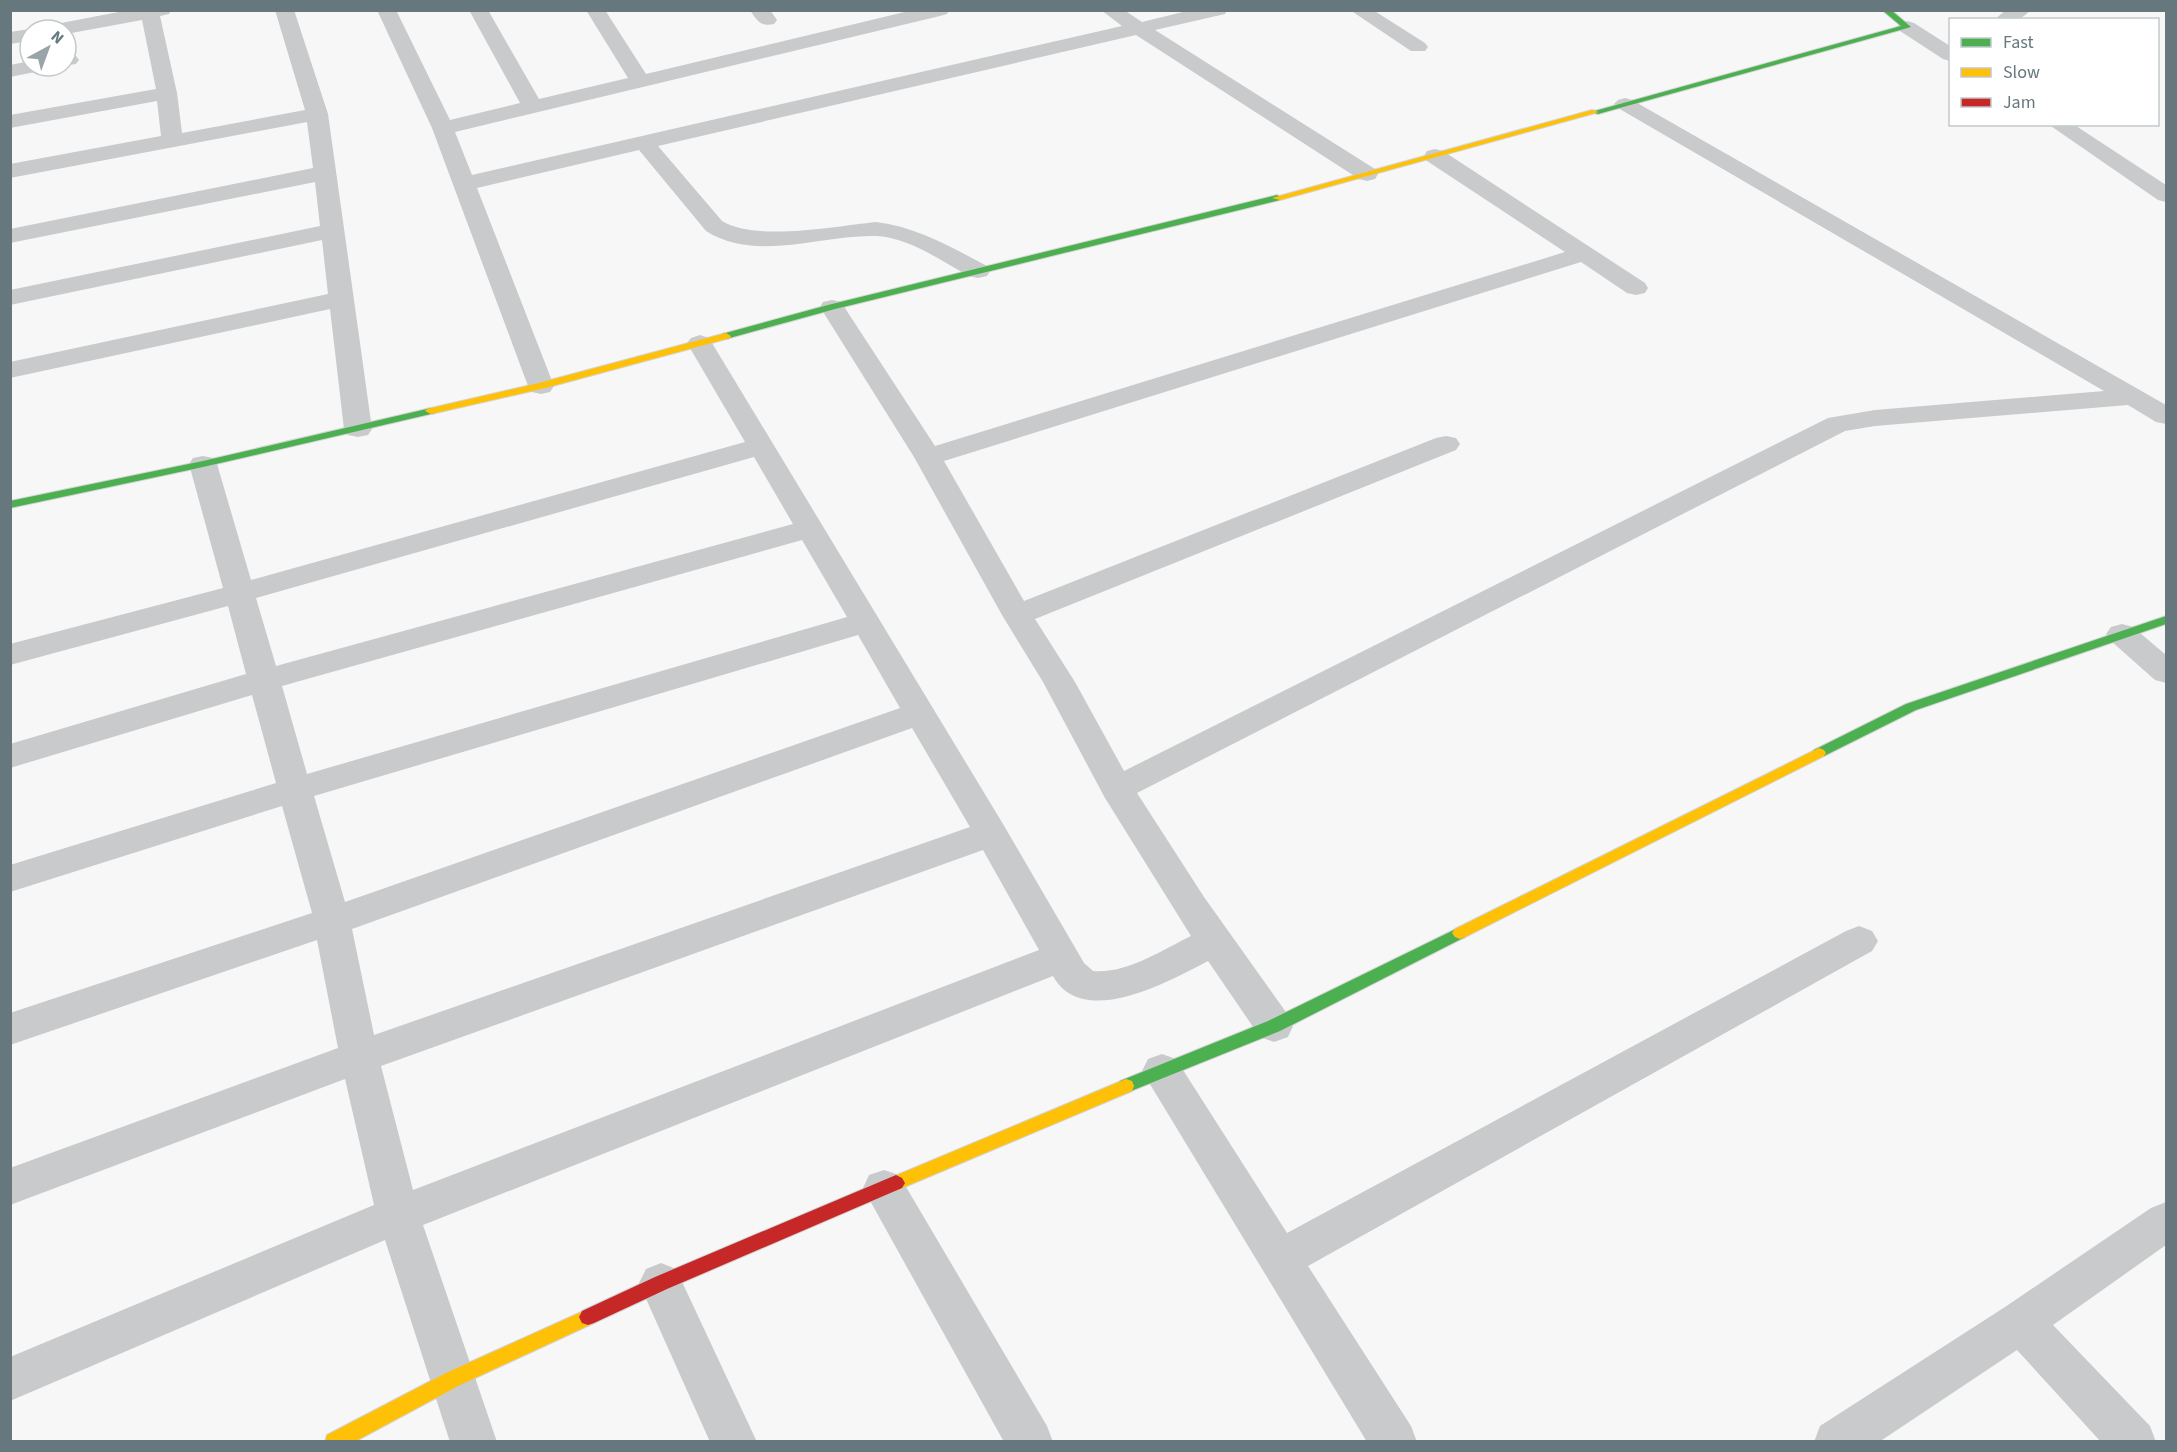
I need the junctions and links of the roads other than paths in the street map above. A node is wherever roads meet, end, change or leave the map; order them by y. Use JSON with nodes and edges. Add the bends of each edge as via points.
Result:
{"nodes":[{"id":1,"x":284,"y":10,"type":"edge"},
{"id":2,"x":386,"y":10,"type":"edge"},
{"id":3,"x":478,"y":10,"type":"edge"},
{"id":4,"x":595,"y":10,"type":"edge"},
{"id":5,"x":940,"y":10,"type":"edge"},
{"id":6,"x":1110,"y":10,"type":"edge"},
{"id":7,"x":1218,"y":10,"type":"edge"},
{"id":8,"x":1359,"y":10,"type":"edge"},
{"id":9,"x":1886,"y":10,"type":"edge"},
{"id":10,"x":2022,"y":10,"type":"edge"},
{"id":11,"x":156,"y":12,"type":"edge"},
{"id":12,"x":2007,"y":18,"type":"edge"},
{"id":13,"x":78,"y":26,"type":"edge"},
{"id":14,"x":1907,"y":27,"type":"junction"},
{"id":15,"x":1140,"y":30,"type":"junction"},
{"id":16,"x":1419,"y":47,"type":"dead end"},
{"id":17,"x":1947,"y":49,"type":"edge"},
{"id":18,"x":640,"y":80,"type":"junction"},
{"id":19,"x":167,"y":93,"type":"junction"},
{"id":20,"x":1625,"y":104,"type":"junction"},
{"id":21,"x":532,"y":106,"type":"junction"},
{"id":22,"x":317,"y":114,"type":"junction"},
{"id":23,"x":10,"y":122,"type":"edge"},
{"id":24,"x":2061,"y":126,"type":"edge"},
{"id":25,"x":442,"y":128,"type":"junction"},
{"id":26,"x":172,"y":142,"type":"junction"},
{"id":27,"x":644,"y":143,"type":"junction"},
{"id":28,"x":1435,"y":156,"type":"junction"},
{"id":29,"x":10,"y":171,"type":"edge"},
{"id":30,"x":324,"y":173,"type":"junction"},
{"id":31,"x":1367,"y":174,"type":"junction"},
{"id":32,"x":464,"y":184,"type":"junction"},
{"id":33,"x":2166,"y":195,"type":"edge"},
{"id":34,"x":331,"y":231,"type":"junction"},
{"id":35,"x":10,"y":236,"type":"edge"},
{"id":36,"x":1583,"y":254,"type":"junction"},
{"id":37,"x":978,"y":271,"type":"junction"},
{"id":38,"x":1635,"y":288,"type":"dead end"},
{"id":39,"x":10,"y":298,"type":"edge"},
{"id":40,"x":340,"y":298,"type":"junction"},
{"id":41,"x":832,"y":307,"type":"junction"},
{"id":42,"x":699,"y":343,"type":"junction"},
{"id":43,"x":10,"y":370,"type":"edge"},
{"id":44,"x":541,"y":386,"type":"junction"},
{"id":45,"x":2133,"y":397,"type":"junction"},
{"id":46,"x":2166,"y":416,"type":"edge"},
{"id":47,"x":358,"y":429,"type":"junction"},
{"id":48,"x":1446,"y":444,"type":"dead end"},
{"id":49,"x":761,"y":446,"type":"junction"},
{"id":50,"x":928,"y":457,"type":"junction"},
{"id":51,"x":202,"y":464,"type":"junction"},
{"id":52,"x":10,"y":506,"type":"edge"},
{"id":53,"x":810,"y":528,"type":"junction"},
{"id":54,"x":239,"y":593,"type":"junction"},
{"id":55,"x":1017,"y":615,"type":"junction"},
{"id":56,"x":2166,"y":620,"type":"edge"},
{"id":57,"x":866,"y":622,"type":"junction"},
{"id":58,"x":2122,"y":634,"type":"junction"},
{"id":59,"x":10,"y":655,"type":"edge"},
{"id":60,"x":2166,"y":672,"type":"edge"},
{"id":61,"x":263,"y":680,"type":"junction"},
{"id":62,"x":919,"y":712,"type":"junction"},
{"id":63,"x":10,"y":756,"type":"edge"},
{"id":64,"x":1117,"y":789,"type":"junction"},
{"id":65,"x":294,"y":790,"type":"junction"},
{"id":66,"x":991,"y":833,"type":"junction"},
{"id":67,"x":10,"y":879,"type":"edge"},
{"id":68,"x":332,"y":921,"type":"junction"},
{"id":69,"x":1214,"y":941,"type":"junction"},
{"id":70,"x":1859,"y":942,"type":"dead end"},
{"id":71,"x":1062,"y":957,"type":"junction"},
{"id":72,"x":1274,"y":1026,"type":"junction"},
{"id":73,"x":10,"y":1029,"type":"edge"},
{"id":74,"x":359,"y":1057,"type":"junction"},
{"id":75,"x":1162,"y":1071,"type":"junction"},
{"id":76,"x":10,"y":1187,"type":"edge"},
{"id":77,"x":884,"y":1188,"type":"junction"},
{"id":78,"x":398,"y":1215,"type":"junction"},
{"id":79,"x":2166,"y":1221,"type":"edge"},
{"id":80,"x":1280,"y":1259,"type":"junction"},
{"id":81,"x":661,"y":1283,"type":"junction"},
{"id":82,"x":2021,"y":1322,"type":"junction"},
{"id":83,"x":10,"y":1378,"type":"edge"},
{"id":84,"x":453,"y":1379,"type":"junction"},
{"id":85,"x":334,"y":1442,"type":"edge"},
{"id":86,"x":474,"y":1442,"type":"edge"},
{"id":87,"x":734,"y":1442,"type":"edge"},
{"id":88,"x":1030,"y":1442,"type":"edge"},
{"id":89,"x":1394,"y":1442,"type":"edge"},
{"id":90,"x":1837,"y":1442,"type":"edge"},
{"id":91,"x":2133,"y":1442,"type":"edge"}],
"edges":[{"from":1,"to":22,"type":"street"},
{"from":2,"to":25,"type":"street"},
{"from":3,"to":21,"type":"street"},
{"from":4,"to":18,"type":"street"},
{"from":5,"to":18,"type":"street"},
{"from":6,"to":15,"type":"street"},
{"from":7,"to":15,"type":"street"},
{"from":8,"to":16,"type":"street"},
{"from":9,"to":14,"type":"street"},
{"from":10,"to":12,"type":"street"},
{"from":11,"to":13,"type":"street"},
{"from":11,"to":19,"type":"street"},
{"from":14,"to":17,"type":"street"},
{"from":14,"to":20,"type":"street"},
{"from":15,"to":27,"type":"street"},
{"from":15,"to":31,"type":"street"},
{"from":18,"to":21,"type":"street"},
{"from":19,"to":23,"type":"street"},
{"from":19,"to":26,"type":"street"},
{"from":20,"to":28,"type":"street"},
{"from":20,"to":45,"type":"street"},
{"from":21,"to":25,"type":"street"},
{"from":22,"to":26,"type":"street"},
{"from":22,"to":30,"type":"street"},
{"from":24,"to":33,"type":"street"},
{"from":25,"to":32,"type":"street"},
{"from":26,"to":29,"type":"street"},
{"from":27,"to":32,"type":"street"},
{"from":27,"to":37,"type":"street","via":[[714,225],[726,233],[765,238],[890,230]]},
{"from":28,"to":31,"type":"street"},
{"from":28,"to":36,"type":"street"},
{"from":30,"to":34,"type":"street"},
{"from":30,"to":35,"type":"street"},
{"from":31,"to":37,"type":"street"},
{"from":32,"to":44,"type":"street"},
{"from":34,"to":39,"type":"street"},
{"from":34,"to":40,"type":"street"},
{"from":36,"to":38,"type":"street"},
{"from":36,"to":50,"type":"street"},
{"from":37,"to":41,"type":"street"},
{"from":40,"to":43,"type":"street"},
{"from":40,"to":47,"type":"street"},
{"from":41,"to":42,"type":"street"},
{"from":41,"to":50,"type":"street"},
{"from":42,"to":44,"type":"street"},
{"from":42,"to":49,"type":"street"},
{"from":44,"to":47,"type":"street"},
{"from":45,"to":46,"type":"street"},
{"from":45,"to":64,"type":"street","via":[[1838,424]]},
{"from":47,"to":51,"type":"street"},
{"from":48,"to":55,"type":"street"},
{"from":49,"to":53,"type":"street"},
{"from":49,"to":54,"type":"street"},
{"from":50,"to":55,"type":"street"},
{"from":51,"to":52,"type":"street"},
{"from":51,"to":54,"type":"street"},
{"from":53,"to":57,"type":"street"},
{"from":53,"to":61,"type":"street"},
{"from":54,"to":59,"type":"street"},
{"from":54,"to":61,"type":"street"},
{"from":55,"to":64,"type":"street","via":[[1059,682]]},
{"from":56,"to":58,"type":"street"},
{"from":57,"to":62,"type":"street"},
{"from":57,"to":65,"type":"street"},
{"from":58,"to":60,"type":"street"},
{"from":58,"to":72,"type":"street","via":[[1882,720]]},
{"from":61,"to":63,"type":"street"},
{"from":61,"to":65,"type":"street"},
{"from":62,"to":66,"type":"street"},
{"from":62,"to":68,"type":"street"},
{"from":64,"to":69,"type":"street"},
{"from":65,"to":67,"type":"street"},
{"from":65,"to":68,"type":"street"},
{"from":66,"to":71,"type":"street"},
{"from":66,"to":74,"type":"street"},
{"from":68,"to":73,"type":"street"},
{"from":68,"to":74,"type":"street"},
{"from":69,"to":71,"type":"street","via":[[1129,981],[1106,987],[1085,985],[1071,974]]},
{"from":69,"to":72,"type":"street"},
{"from":70,"to":80,"type":"street"},
{"from":71,"to":78,"type":"street"},
{"from":72,"to":75,"type":"street"},
{"from":74,"to":76,"type":"street"},
{"from":74,"to":78,"type":"street"},
{"from":75,"to":77,"type":"street"},
{"from":75,"to":80,"type":"street"},
{"from":77,"to":81,"type":"street"},
{"from":77,"to":88,"type":"street"},
{"from":78,"to":83,"type":"street"},
{"from":78,"to":84,"type":"street"},
{"from":79,"to":82,"type":"street"},
{"from":80,"to":89,"type":"street"},
{"from":81,"to":84,"type":"street"},
{"from":81,"to":87,"type":"street"},
{"from":82,"to":90,"type":"street"},
{"from":82,"to":91,"type":"street"},
{"from":84,"to":85,"type":"street"},
{"from":84,"to":86,"type":"street"}]}
